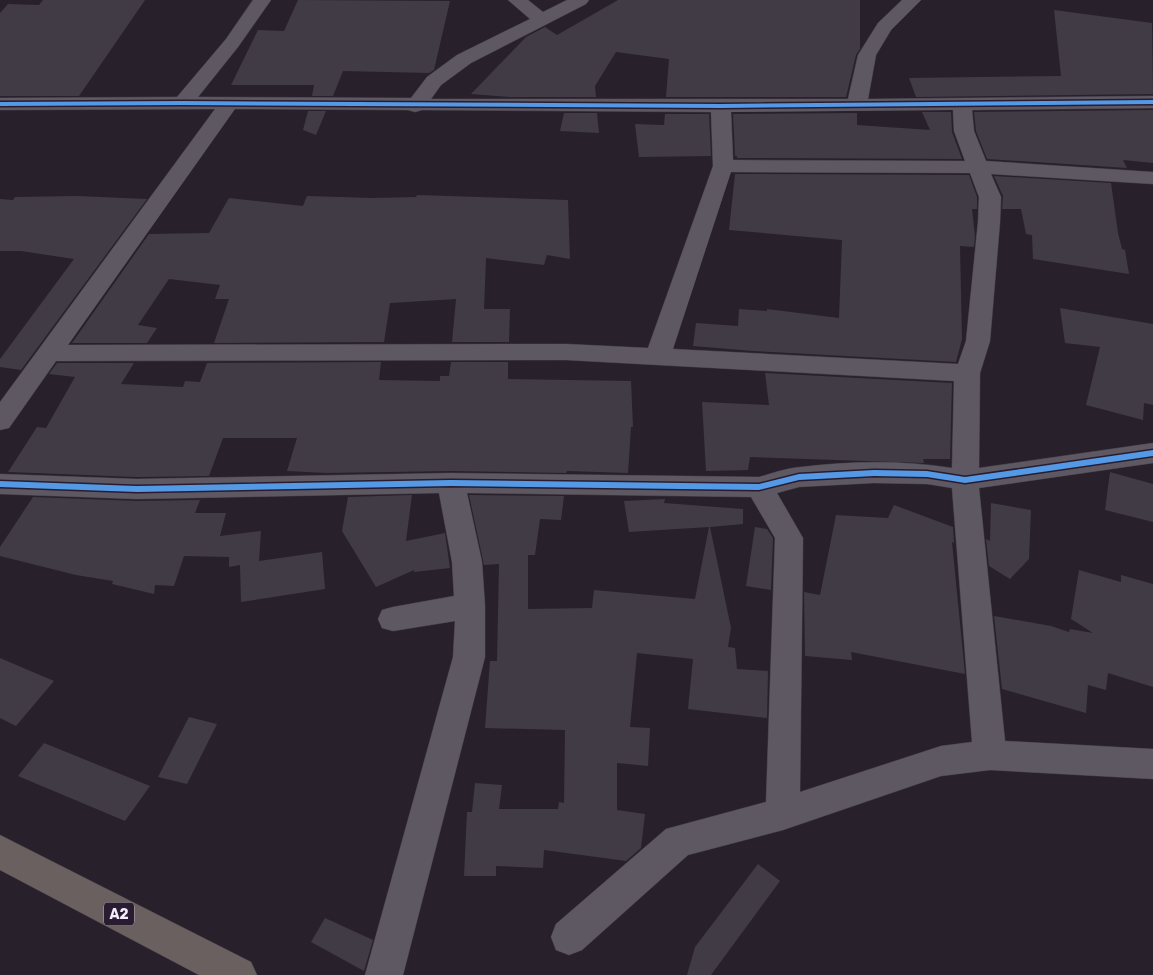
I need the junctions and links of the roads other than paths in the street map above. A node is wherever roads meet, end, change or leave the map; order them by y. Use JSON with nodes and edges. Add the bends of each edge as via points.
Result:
{"nodes":[{"id":1,"x":262,"y":0,"type":"edge"},
{"id":2,"x":517,"y":0,"type":"edge"},
{"id":3,"x":580,"y":0,"type":"edge"},
{"id":4,"x":912,"y":0,"type":"edge"},
{"id":5,"x":541,"y":19,"type":"junction"},
{"id":6,"x":1153,"y":102,"type":"edge"},
{"id":7,"x":183,"y":103,"type":"junction"},
{"id":8,"x":0,"y":104,"type":"edge"},
{"id":9,"x":230,"y":104,"type":"junction"},
{"id":10,"x":962,"y":104,"type":"junction"},
{"id":11,"x":857,"y":105,"type":"junction"},
{"id":12,"x":415,"y":106,"type":"junction"},
{"id":13,"x":721,"y":106,"type":"junction"},
{"id":14,"x":723,"y":166,"type":"junction"},
{"id":15,"x":979,"y":167,"type":"junction"},
{"id":16,"x":1153,"y":178,"type":"edge"},
{"id":17,"x":49,"y":353,"type":"junction"},
{"id":18,"x":658,"y":356,"type":"junction"},
{"id":19,"x":967,"y":373,"type":"junction"},
{"id":20,"x":0,"y":421,"type":"edge"},
{"id":21,"x":1153,"y":453,"type":"edge"},
{"id":22,"x":965,"y":480,"type":"junction"},
{"id":23,"x":451,"y":483,"type":"junction"},
{"id":24,"x":0,"y":484,"type":"edge"},
{"id":25,"x":759,"y":487,"type":"junction"},
{"id":26,"x":470,"y":606,"type":"junction"},
{"id":27,"x":393,"y":618,"type":"dead end"},
{"id":28,"x":990,"y":755,"type":"junction"},
{"id":29,"x":1153,"y":764,"type":"edge"},
{"id":30,"x":783,"y":814,"type":"junction"},
{"id":31,"x":0,"y":852,"type":"edge"},
{"id":32,"x":569,"y":937,"type":"dead end"},
{"id":33,"x":238,"y":975,"type":"edge"},
{"id":34,"x":384,"y":975,"type":"edge"}],
"edges":[{"from":1,"to":7,"type":"street"},
{"from":2,"to":5,"type":"street"},
{"from":3,"to":5,"type":"street"},
{"from":4,"to":11,"type":"street","via":[[884,27],[867,55]]},
{"from":5,"to":12,"type":"street","via":[[464,59],[434,81]]},
{"from":6,"to":10,"type":"street"},
{"from":7,"to":8,"type":"street"},
{"from":7,"to":9,"type":"street"},
{"from":9,"to":12,"type":"street"},
{"from":9,"to":17,"type":"street"},
{"from":10,"to":11,"type":"street"},
{"from":10,"to":15,"type":"street","via":[[964,131]]},
{"from":11,"to":13,"type":"street"},
{"from":12,"to":13,"type":"street"},
{"from":13,"to":14,"type":"street"},
{"from":14,"to":15,"type":"street"},
{"from":14,"to":18,"type":"street"},
{"from":15,"to":16,"type":"street"},
{"from":15,"to":19,"type":"street","via":[[990,197],[989,222],[978,341]]},
{"from":17,"to":18,"type":"street","via":[[566,352]]},
{"from":17,"to":20,"type":"street"},
{"from":18,"to":19,"type":"street"},
{"from":19,"to":22,"type":"street"},
{"from":21,"to":22,"type":"street"},
{"from":22,"to":25,"type":"street","via":[[927,474],[874,473],[799,477]]},
{"from":22,"to":28,"type":"street"},
{"from":23,"to":24,"type":"street","via":[[137,489]]},
{"from":23,"to":25,"type":"street"},
{"from":23,"to":26,"type":"street","via":[[467,562]]},
{"from":25,"to":30,"type":"street","via":[[789,538]]},
{"from":26,"to":27,"type":"street"},
{"from":26,"to":34,"type":"street","via":[[469,657]]},
{"from":28,"to":29,"type":"street"},
{"from":28,"to":30,"type":"street","via":[[941,761]]},
{"from":30,"to":32,"type":"street","via":[[678,841]]},
{"from":31,"to":33,"type":"highway","number":"A2"}]}
